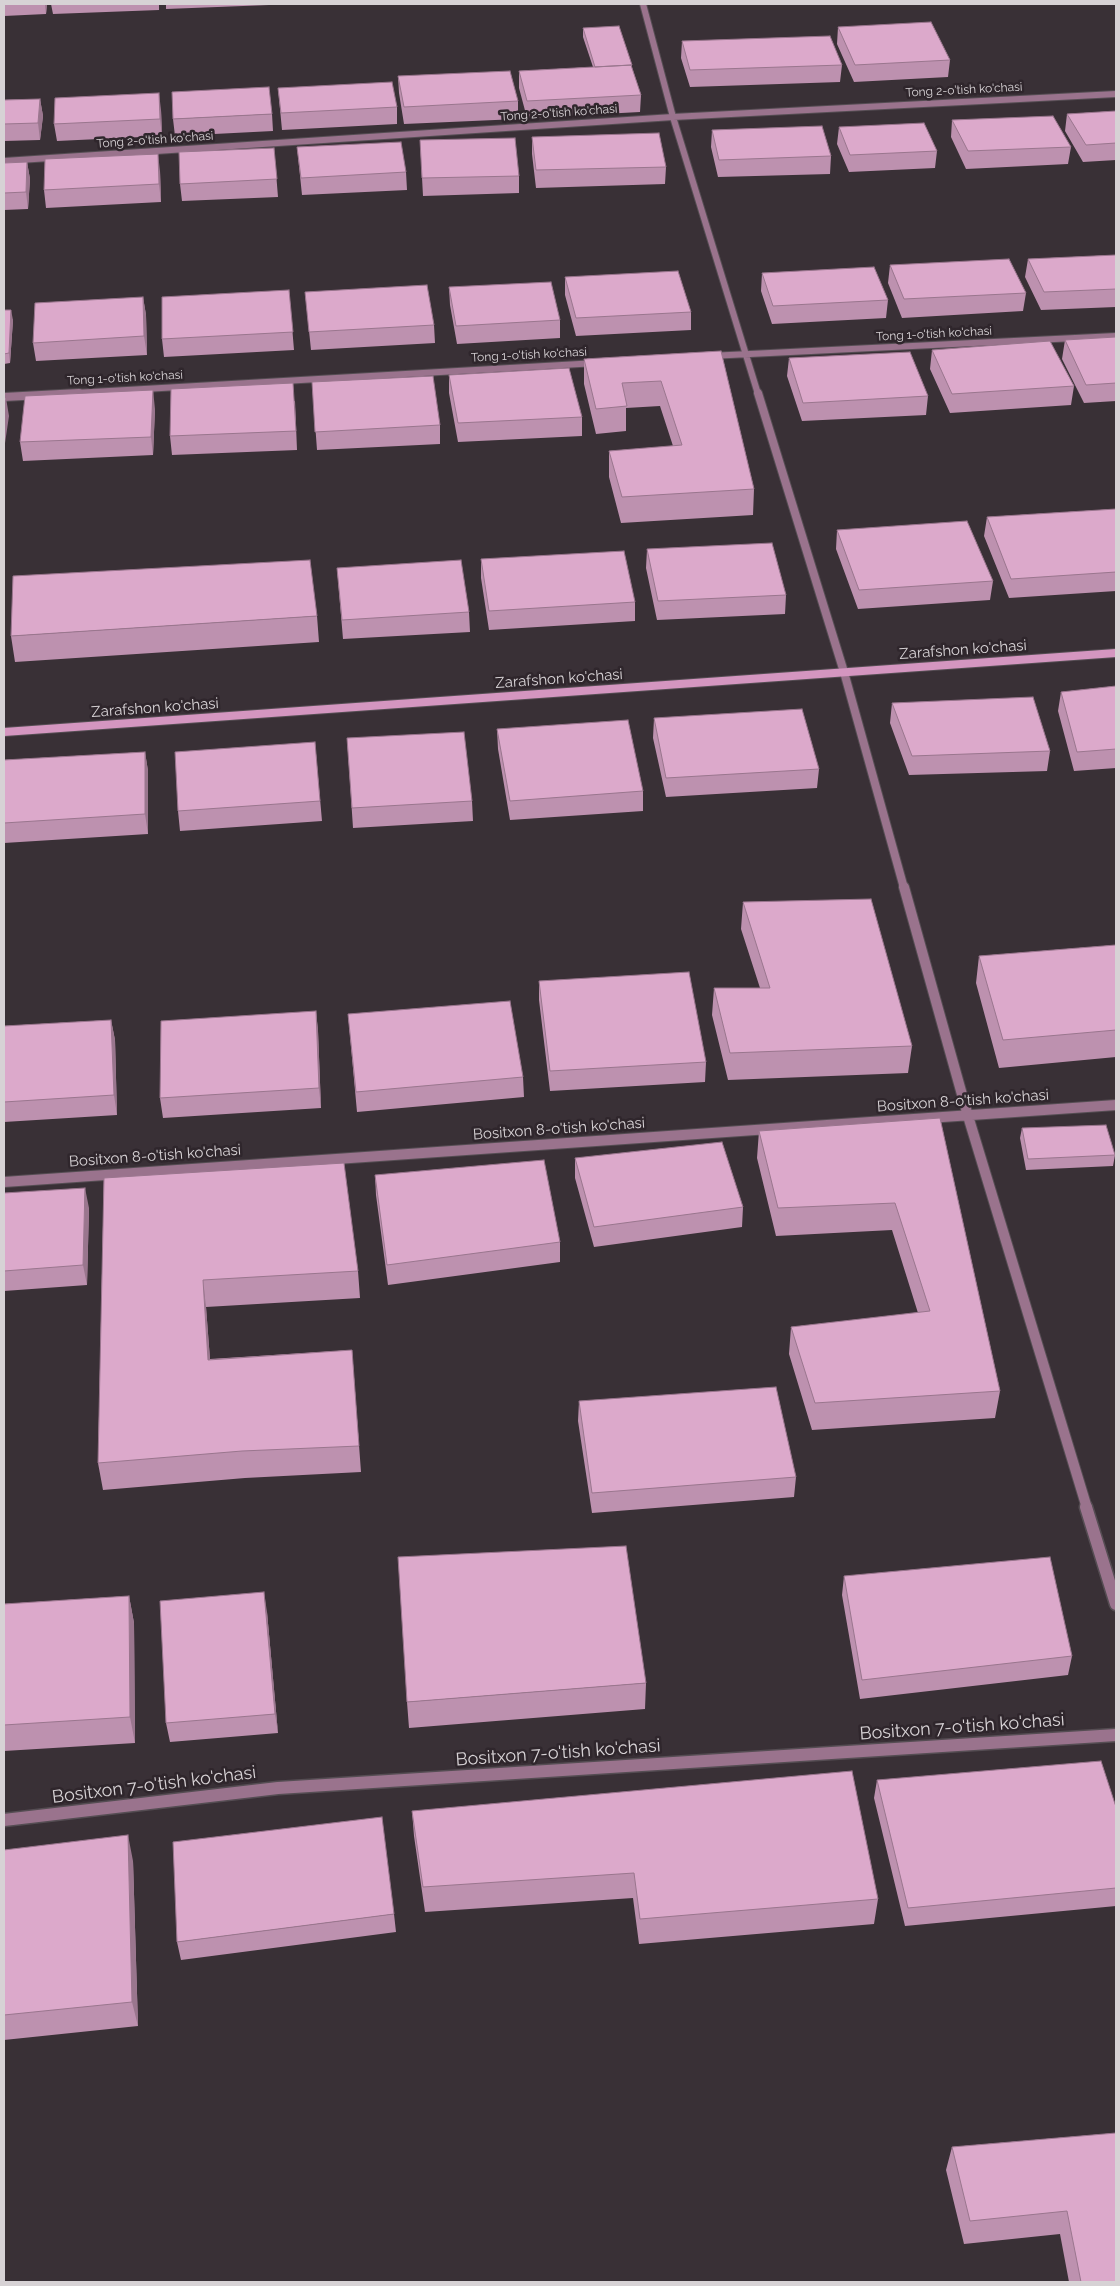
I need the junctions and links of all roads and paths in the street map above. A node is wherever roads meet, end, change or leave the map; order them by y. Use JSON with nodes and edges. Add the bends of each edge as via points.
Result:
{"nodes":[{"id":1,"x":643,"y":4,"type":"edge"},
{"id":2,"x":1116,"y":94,"type":"edge"},
{"id":3,"x":673,"y":117,"type":"junction"},
{"id":4,"x":4,"y":161,"type":"edge"},
{"id":5,"x":1116,"y":336,"type":"edge"},
{"id":6,"x":744,"y":354,"type":"junction"},
{"id":7,"x":705,"y":357,"type":"edge"},
{"id":8,"x":606,"y":362,"type":"edge"},
{"id":9,"x":4,"y":397,"type":"edge"},
{"id":10,"x":1116,"y":653,"type":"edge"},
{"id":11,"x":844,"y":672,"type":"junction"},
{"id":12,"x":4,"y":732,"type":"edge"},
{"id":13,"x":1116,"y":1105,"type":"edge"},
{"id":14,"x":968,"y":1116,"type":"junction"},
{"id":15,"x":4,"y":1182,"type":"edge"},
{"id":16,"x":1116,"y":1604,"type":"edge"},
{"id":17,"x":1116,"y":1735,"type":"edge"},
{"id":18,"x":4,"y":1820,"type":"edge"}],
"edges":[{"from":1,"to":3,"type":"street"},
{"from":2,"to":3,"type":"street","name":"Tong 2-o'tish ko'chasi"},
{"from":3,"to":4,"type":"street","name":"Tong 2-o'tish ko'chasi"},
{"from":3,"to":6,"type":"street"},
{"from":5,"to":6,"type":"street","name":"Tong 1-o'tish ko'chasi"},
{"from":6,"to":7,"type":"street","name":"Tong 1-o'tish ko'chasi"},
{"from":6,"to":11,"type":"street"},
{"from":8,"to":9,"type":"street","name":"Tong 1-o'tish ko'chasi"},
{"from":10,"to":11,"type":"street","name":"Zarafshon ko'chasi"},
{"from":11,"to":12,"type":"street","name":"Zarafshon ko'chasi"},
{"from":11,"to":14,"type":"street"},
{"from":13,"to":14,"type":"street","name":"Bositxon 8-o'tish ko'chasi"},
{"from":14,"to":15,"type":"street","name":"Bositxon 8-o'tish ko'chasi"},
{"from":14,"to":16,"type":"street"},
{"from":17,"to":18,"type":"street","name":"Bositxon 7-o'tish ko'chasi","via":[[278,1788]]}]}
